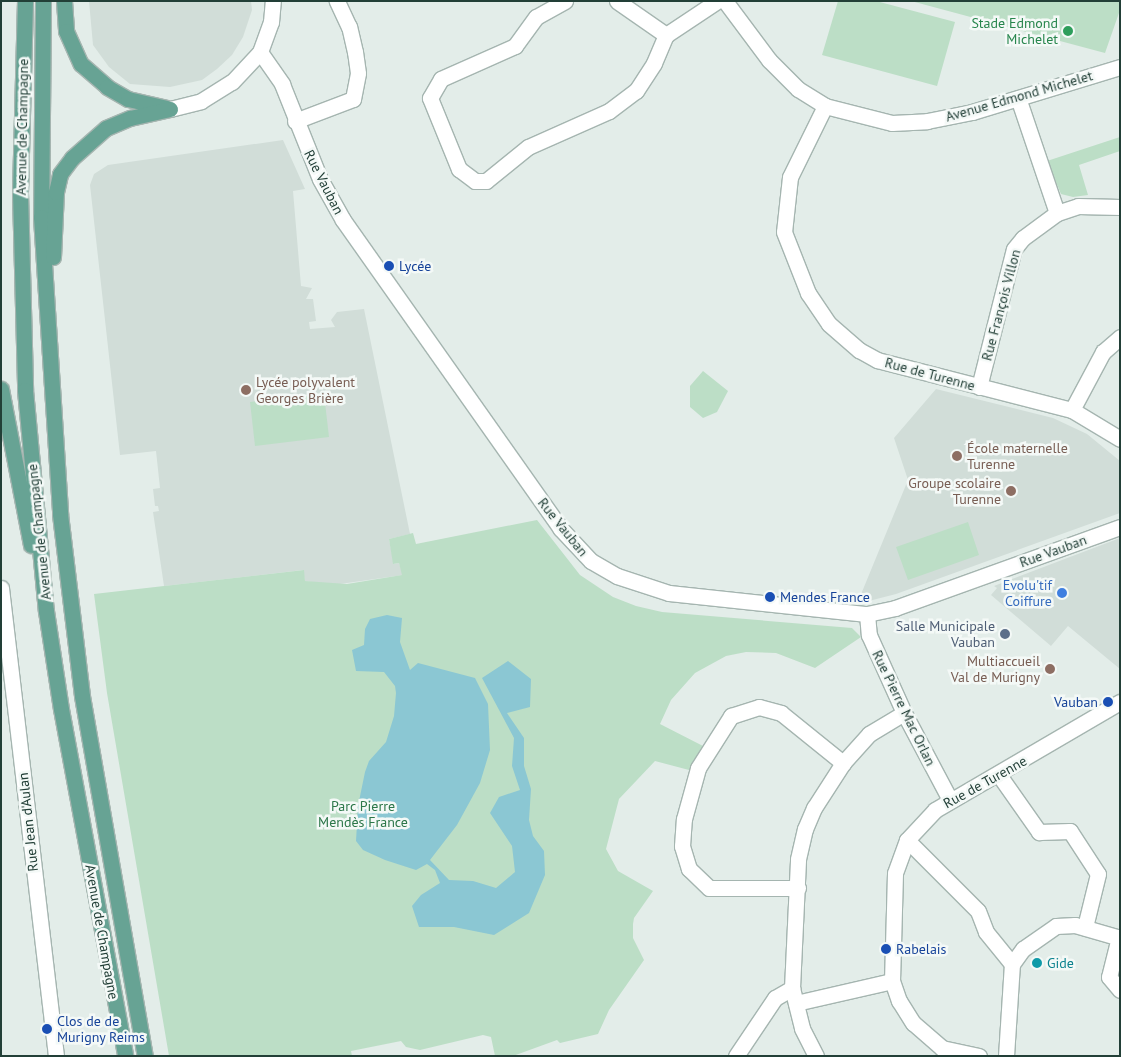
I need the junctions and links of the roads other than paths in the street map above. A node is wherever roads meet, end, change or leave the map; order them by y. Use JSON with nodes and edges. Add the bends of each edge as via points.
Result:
{"nodes":[{"id":1,"x":25,"y":1,"type":"edge"},
{"id":2,"x":43,"y":1,"type":"edge"},
{"id":3,"x":64,"y":1,"type":"edge"},
{"id":4,"x":273,"y":1,"type":"edge"},
{"id":5,"x":337,"y":1,"type":"edge"},
{"id":6,"x":565,"y":1,"type":"edge"},
{"id":7,"x":617,"y":1,"type":"edge"},
{"id":8,"x":717,"y":1,"type":"edge"},
{"id":9,"x":726,"y":1,"type":"edge"},
{"id":10,"x":666,"y":35,"type":"junction"},
{"id":11,"x":260,"y":52,"type":"junction"},
{"id":12,"x":1120,"y":67,"type":"edge"},
{"id":13,"x":1018,"y":98,"type":"junction"},
{"id":14,"x":825,"y":106,"type":"junction"},
{"id":15,"x":170,"y":109,"type":"junction"},
{"id":16,"x":296,"y":121,"type":"junction"},
{"id":17,"x":1120,"y":207,"type":"edge"},
{"id":18,"x":1057,"y":214,"type":"junction"},
{"id":19,"x":1120,"y":337,"type":"edge"},
{"id":20,"x":979,"y":387,"type":"junction"},
{"id":21,"x":1,"y":389,"type":"edge"},
{"id":22,"x":1072,"y":410,"type":"junction"},
{"id":23,"x":1120,"y":439,"type":"edge"},
{"id":24,"x":54,"y":445,"type":"junction"},
{"id":25,"x":1120,"y":527,"type":"edge"},
{"id":26,"x":1,"y":588,"type":"edge"},
{"id":27,"x":45,"y":595,"type":"junction"},
{"id":28,"x":867,"y":614,"type":"junction"},
{"id":29,"x":1120,"y":702,"type":"edge"},
{"id":30,"x":904,"y":713,"type":"junction"},
{"id":31,"x":843,"y":763,"type":"junction"},
{"id":32,"x":999,"y":775,"type":"junction"},
{"id":33,"x":950,"y":800,"type":"junction"},
{"id":34,"x":907,"y":840,"type":"junction"},
{"id":35,"x":798,"y":888,"type":"junction"},
{"id":36,"x":1085,"y":927,"type":"junction"},
{"id":37,"x":1119,"y":938,"type":"edge"},
{"id":38,"x":1012,"y":964,"type":"junction"},
{"id":39,"x":892,"y":982,"type":"junction"},
{"id":40,"x":792,"y":988,"type":"junction"},
{"id":41,"x":1120,"y":990,"type":"edge"},
{"id":42,"x":796,"y":1003,"type":"junction"},
{"id":43,"x":56,"y":1056,"type":"edge"},
{"id":44,"x":125,"y":1056,"type":"edge"},
{"id":45,"x":145,"y":1056,"type":"edge"},
{"id":46,"x":736,"y":1056,"type":"edge"},
{"id":47,"x":816,"y":1056,"type":"edge"},
{"id":48,"x":979,"y":1056,"type":"edge"},
{"id":49,"x":1006,"y":1056,"type":"edge"}],
"edges":[{"from":1,"to":27,"type":"main road","name":"Avenue de Champagne","via":[[20,193],[25,390]]},
{"from":2,"to":24,"type":"main road","name":"Avenue de Champagne","via":[[41,217]]},
{"from":3,"to":15,"type":"main road","via":[[66,31],[81,64],[107,87],[128,99]]},
{"from":4,"to":11,"type":"street","via":[[271,22]]},
{"from":5,"to":16,"type":"street","via":[[349,27],[355,52],[358,73],[354,99]]},
{"from":6,"to":10,"type":"street","via":[[536,17],[514,46],[441,79],[430,98],[459,169],[475,182],[486,181],[500,173],[528,147],[609,111],[636,91],[654,63]]},
{"from":7,"to":10,"type":"street"},
{"from":8,"to":10,"type":"street"},
{"from":9,"to":14,"type":"street","name":"Avenue Edmond Michelet","via":[[769,60],[798,88]]},
{"from":11,"to":15,"type":"street","via":[[232,82],[201,101]]},
{"from":11,"to":16,"type":"street","name":"Rue Vauban","via":[[282,84]]},
{"from":12,"to":13,"type":"street","name":"Avenue Edmond Michelet"},
{"from":13,"to":14,"type":"street","name":"Avenue Edmond Michelet","via":[[927,121],[892,123]]},
{"from":13,"to":18,"type":"street"},
{"from":14,"to":20,"type":"street","name":"Rue de Turenne","via":[[790,177],[784,232],[808,293],[829,324],[871,356],[892,366]]},
{"from":15,"to":24,"type":"main road","via":[[130,118],[106,128],[72,158],[60,174],[52,215]]},
{"from":16,"to":28,"type":"street","name":"Rue Vauban","via":[[325,191],[342,220],[560,528],[591,561],[641,586],[668,593]]},
{"from":17,"to":18,"type":"street","name":"Rue François Villon","via":[[1078,206]]},
{"from":18,"to":20,"type":"street","name":"Rue François Villon","via":[[1023,238],[1014,249]]},
{"from":19,"to":22,"type":"street","via":[[1103,352]]},
{"from":20,"to":22,"type":"street","name":"Rue de Turenne"},
{"from":21,"to":27,"type":"main road","via":[[33,555]]},
{"from":22,"to":23,"type":"street","name":"Rue de Turenne"},
{"from":24,"to":45,"type":"main road","name":"Avenue de Champagne","via":[[82,696]]},
{"from":25,"to":28,"type":"street","name":"Rue Vauban","via":[[895,608]]},
{"from":26,"to":43,"type":"street","name":"Rue Jean d'Aulan"},
{"from":27,"to":44,"type":"main road","name":"Avenue de Champagne","via":[[61,709]]},
{"from":28,"to":30,"type":"street","name":"Rue Pierre Mac Orlan","via":[[869,635]]},
{"from":29,"to":32,"type":"street","name":"Rue de Turenne"},
{"from":30,"to":31,"type":"street","via":[[869,734]]},
{"from":30,"to":33,"type":"street","name":"Rue Pierre Mac Orlan"},
{"from":31,"to":35,"type":"street","via":[[814,808],[805,829],[798,859]]},
{"from":31,"to":35,"type":"street","via":[[781,713],[759,707],[732,716],[698,768],[684,820],[682,846],[689,869],[709,888]]},
{"from":32,"to":33,"type":"street","name":"Rue de Turenne"},
{"from":32,"to":36,"type":"street","via":[[1039,832],[1070,831],[1098,874]]},
{"from":33,"to":34,"type":"street","name":"Rue de Turenne","via":[[922,822]]},
{"from":34,"to":38,"type":"street","via":[[978,911],[986,932]]},
{"from":34,"to":39,"type":"street","name":"Rue de Turenne","via":[[894,873]]},
{"from":35,"to":40,"type":"street"},
{"from":36,"to":37,"type":"street"},
{"from":36,"to":38,"type":"street","via":[[1056,926],[1023,949]]},
{"from":37,"to":41,"type":"street","via":[[1109,977]]},
{"from":38,"to":49,"type":"street"},
{"from":39,"to":42,"type":"street"},
{"from":39,"to":48,"type":"street","name":"Rue de Turenne","via":[[912,1023],[942,1048]]},
{"from":40,"to":42,"type":"street"},
{"from":40,"to":46,"type":"street","via":[[775,998]]},
{"from":42,"to":47,"type":"street","via":[[802,1028]]}]}
